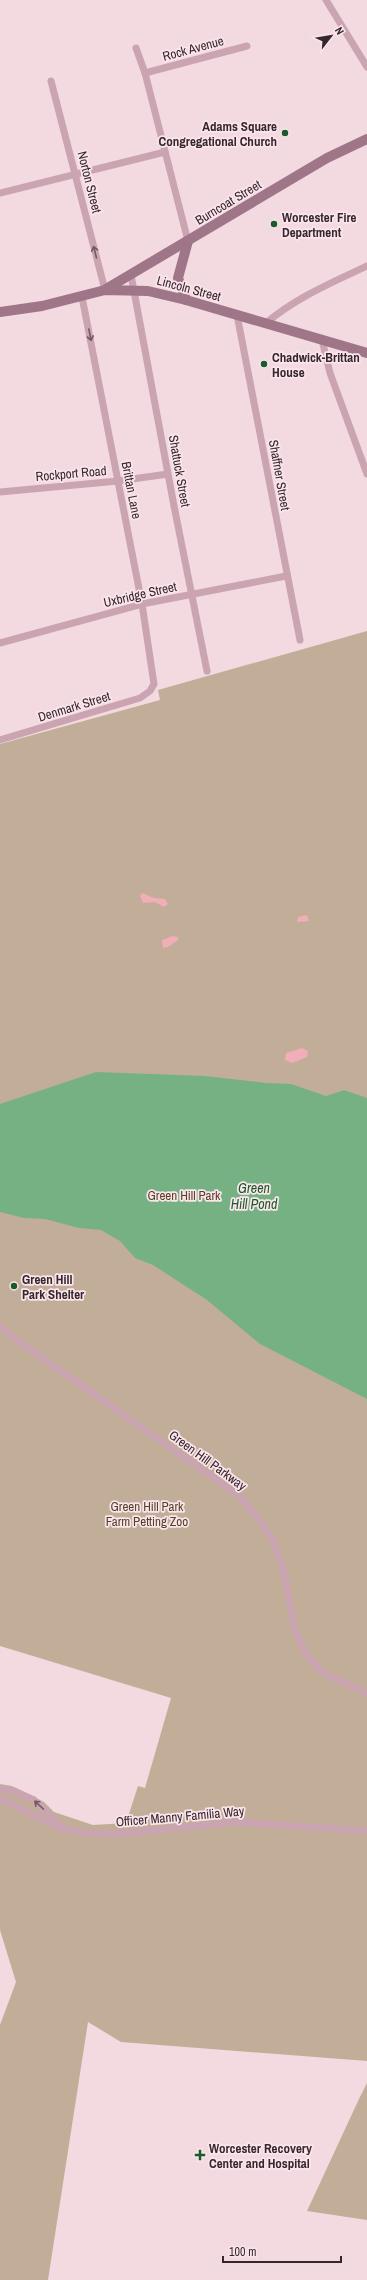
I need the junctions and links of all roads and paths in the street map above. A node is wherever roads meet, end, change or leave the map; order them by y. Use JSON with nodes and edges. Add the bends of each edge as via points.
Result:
{"nodes":[{"id":1,"x":326,"y":0,"type":"edge"},
{"id":2,"x":247,"y":46,"type":"dead end"},
{"id":3,"x":136,"y":48,"type":"dead end"},
{"id":4,"x":367,"y":67,"type":"edge"},
{"id":5,"x":145,"y":73,"type":"junction"},
{"id":6,"x":51,"y":81,"type":"dead end"},
{"id":7,"x":367,"y":138,"type":"edge"},
{"id":8,"x":165,"y":152,"type":"junction"},
{"id":9,"x":76,"y":175,"type":"junction"},
{"id":10,"x":0,"y":193,"type":"edge"},
{"id":11,"x":188,"y":241,"type":"junction"},
{"id":12,"x":367,"y":266,"type":"edge"},
{"id":13,"x":131,"y":276,"type":"junction"},
{"id":14,"x":105,"y":290,"type":"junction"},
{"id":15,"x":135,"y":290,"type":"junction"},
{"id":16,"x":82,"y":297,"type":"junction"},
{"id":17,"x":186,"y":300,"type":"junction"},
{"id":18,"x":0,"y":312,"type":"edge"},
{"id":19,"x":237,"y":315,"type":"junction"},
{"id":20,"x":265,"y":324,"type":"junction"},
{"id":21,"x":322,"y":340,"type":"junction"},
{"id":22,"x":367,"y":353,"type":"edge"},
{"id":23,"x":168,"y":474,"type":"junction"},
{"id":24,"x":367,"y":474,"type":"edge"},
{"id":25,"x":118,"y":481,"type":"junction"},
{"id":26,"x":0,"y":492,"type":"edge"},
{"id":27,"x":286,"y":576,"type":"junction"},
{"id":28,"x":191,"y":595,"type":"junction"},
{"id":29,"x":142,"y":604,"type":"junction"},
{"id":30,"x":300,"y":640,"type":"dead end"},
{"id":31,"x":0,"y":643,"type":"edge"},
{"id":32,"x":207,"y":671,"type":"dead end"},
{"id":33,"x":152,"y":688,"type":"joint"},
{"id":34,"x":0,"y":740,"type":"edge"},
{"id":35,"x":0,"y":1326,"type":"edge"},
{"id":36,"x":367,"y":1693,"type":"edge"},
{"id":37,"x":0,"y":1789,"type":"edge"},
{"id":38,"x":0,"y":1798,"type":"edge"},
{"id":39,"x":68,"y":1830,"type":"junction"},
{"id":40,"x":367,"y":1831,"type":"edge"}],
"edges":[{"from":1,"to":4,"type":"street"},
{"from":2,"to":5,"type":"street","name":"Rock Avenue"},
{"from":3,"to":5,"type":"street"},
{"from":5,"to":8,"type":"street"},
{"from":6,"to":9,"type":"street","name":"Norton Street"},
{"from":7,"to":11,"type":"main road","name":"Burncoat Street","via":[[327,158]]},
{"from":8,"to":9,"type":"street"},
{"from":8,"to":11,"type":"street"},
{"from":9,"to":10,"type":"street"},
{"from":14,"to":9,"type":"street","name":"Norton Street","one_way":true},
{"from":11,"to":13,"type":"main road","name":"Burncoat Street"},
{"from":11,"to":17,"type":"main road","via":[[178,278]]},
{"from":12,"to":20,"type":"street","via":[[291,303]]},
{"from":13,"to":14,"type":"main road","name":"Burncoat Street"},
{"from":13,"to":15,"type":"street","name":"Shattuck Street"},
{"from":14,"to":15,"type":"main road","name":"Lincoln Street"},
{"from":14,"to":16,"type":"main road","name":"Lincoln Street"},
{"from":15,"to":17,"type":"main road","name":"Lincoln Street"},
{"from":15,"to":23,"type":"street","name":"Shattuck Street"},
{"from":16,"to":18,"type":"main road","name":"Lincoln Street"},
{"from":16,"to":25,"type":"street","name":"Brittan Lane","one_way":true},
{"from":17,"to":19,"type":"main road","name":"Lincoln Street"},
{"from":19,"to":20,"type":"main road","name":"Lincoln Street"},
{"from":19,"to":27,"type":"street","name":"Shaffner Street"},
{"from":20,"to":21,"type":"main road","name":"Lincoln Street"},
{"from":21,"to":22,"type":"main road","name":"Lincoln Street"},
{"from":21,"to":24,"type":"street","via":[[330,373]]},
{"from":23,"to":25,"type":"street","name":"Rockport Road"},
{"from":23,"to":28,"type":"street","name":"Shattuck Street"},
{"from":25,"to":26,"type":"street","name":"Rockport Road"},
{"from":25,"to":29,"type":"street","name":"Brittan Lane"},
{"from":27,"to":28,"type":"street","name":"Uxbridge Street"},
{"from":27,"to":30,"type":"street","name":"Shaffner Street"},
{"from":28,"to":29,"type":"street","name":"Uxbridge Street"},
{"from":28,"to":32,"type":"street","name":"Shattuck Street"},
{"from":29,"to":31,"type":"street","name":"Uxbridge Street"},
{"from":29,"to":33,"type":"street","name":"Brittan Lane","via":[[153,670]]},
{"from":33,"to":34,"type":"street","name":"Denmark Street","via":[[142,697],[128,702]]},
{"from":35,"to":36,"type":"street","name":"Green Hill Parkway","via":[[16,1340],[242,1498],[273,1539],[285,1576],[295,1631],[305,1652],[321,1672]]},
{"from":39,"to":37,"type":"street","one_way":true,"via":[[51,1818],[34,1800],[14,1791]]},
{"from":38,"to":39,"type":"street","name":"Officer Manny Familia Way","via":[[40,1820]]},
{"from":39,"to":40,"type":"street","name":"Officer Manny Familia Way","via":[[117,1834],[236,1822]]}]}
